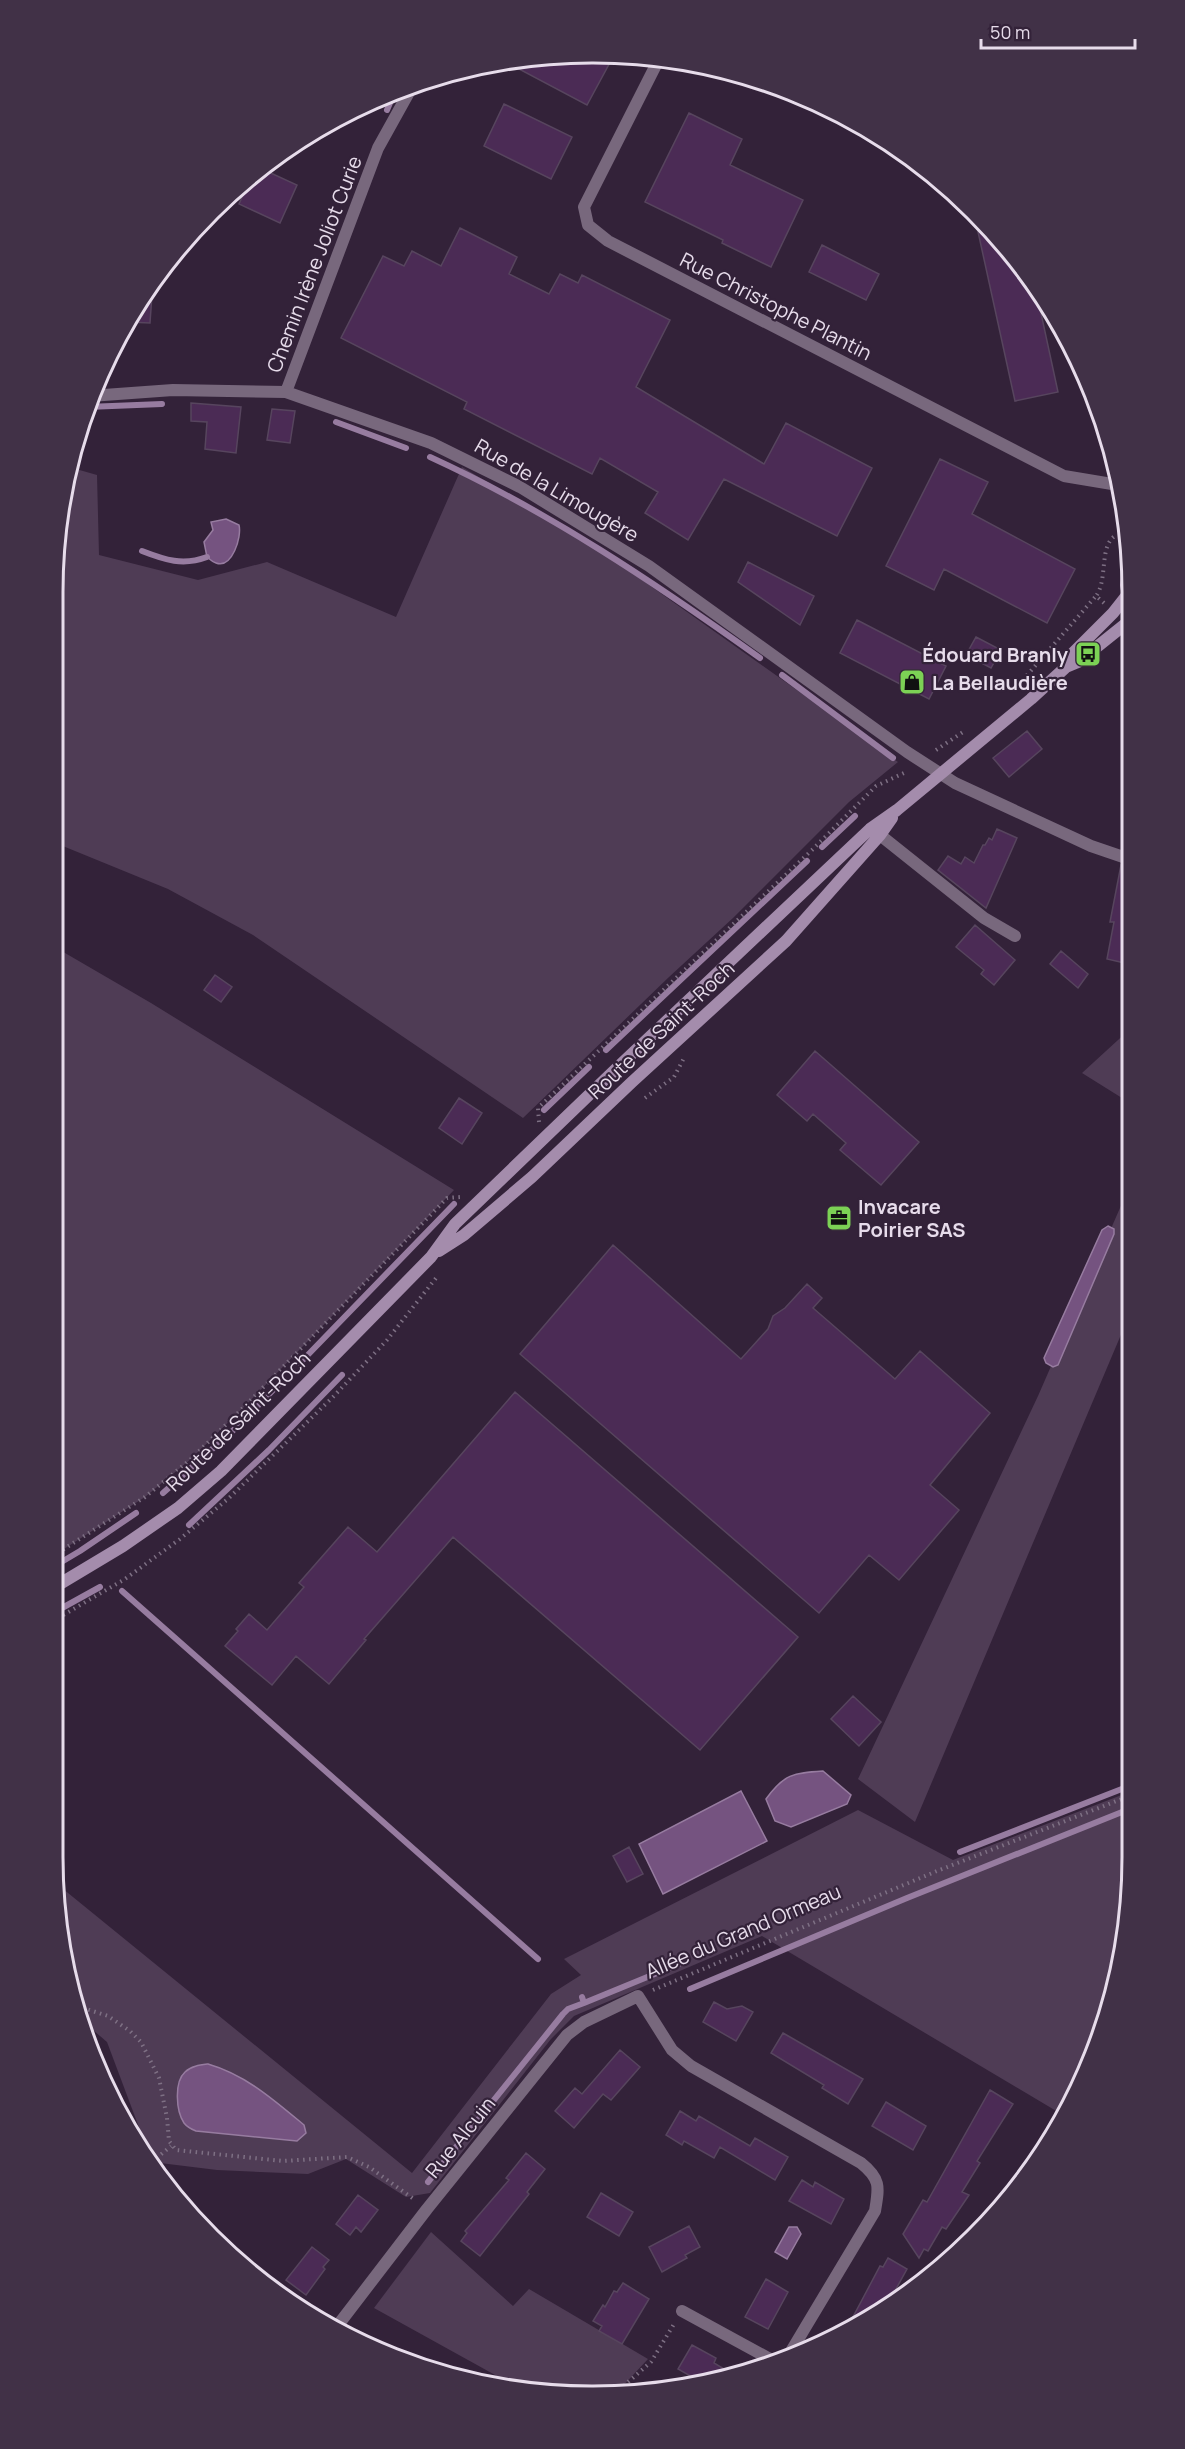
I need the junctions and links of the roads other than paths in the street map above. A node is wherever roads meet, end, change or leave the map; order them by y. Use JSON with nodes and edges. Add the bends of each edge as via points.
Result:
{"nodes":[{"id":1,"x":655,"y":67,"type":"edge"},
{"id":2,"x":407,"y":97,"type":"edge"},
{"id":3,"x":286,"y":392,"type":"junction"},
{"id":4,"x":101,"y":395,"type":"edge"},
{"id":5,"x":1111,"y":484,"type":"edge"},
{"id":6,"x":1122,"y":602,"type":"edge"},
{"id":7,"x":1122,"y":627,"type":"edge"},
{"id":8,"x":1066,"y":667,"type":"junction"},
{"id":9,"x":943,"y":776,"type":"junction"},
{"id":10,"x":897,"y":810,"type":"junction"},
{"id":11,"x":880,"y":835,"type":"junction"},
{"id":12,"x":1122,"y":857,"type":"edge"},
{"id":13,"x":1015,"y":936,"type":"dead end"},
{"id":14,"x":431,"y":1257,"type":"junction"},
{"id":15,"x":63,"y":1581,"type":"edge"},
{"id":16,"x":638,"y":1996,"type":"joint"},
{"id":17,"x":682,"y":2311,"type":"road end"},
{"id":18,"x":341,"y":2322,"type":"edge"},
{"id":19,"x":794,"y":2346,"type":"edge"},
{"id":20,"x":766,"y":2357,"type":"edge"}],
"edges":[{"from":1,"to":5,"type":"street","name":"Rue Christophe Plantin","via":[[584,207],[588,225],[608,242],[1064,476]]},
{"from":2,"to":3,"type":"street","name":"Chemin Irène Joliot Curie","via":[[378,148]]},
{"from":3,"to":4,"type":"street","name":"Rue de la Limougère","via":[[173,390]]},
{"from":3,"to":9,"type":"street","name":"Rue de la Limougère","via":[[431,443],[520,487],[649,566]]},
{"from":6,"to":8,"type":"street","name":"Route de Saint-Roch","via":[[1073,654]]},
{"from":7,"to":8,"type":"street","name":"Route de Saint-Roch"},
{"from":8,"to":9,"type":"street","name":"Route de Saint-Roch"},
{"from":9,"to":10,"type":"street","name":"Route de Saint-Roch"},
{"from":9,"to":12,"type":"street","name":"Rue de la Limougère","via":[[1091,846]]},
{"from":10,"to":11,"type":"street","name":"Route de Saint-Roch"},
{"from":10,"to":14,"type":"street","name":"Route de Saint-Roch","via":[[862,836],[618,1067],[455,1224]]},
{"from":11,"to":13,"type":"street","via":[[984,918]]},
{"from":11,"to":14,"type":"street","name":"Route de Saint-Roch","via":[[786,941],[532,1177],[464,1235]]},
{"from":14,"to":15,"type":"street","name":"Route de Saint-Roch","via":[[221,1471],[178,1508]]},
{"from":16,"to":18,"type":"street","name":"Rue Alcuin","via":[[567,2035]]},
{"from":16,"to":19,"type":"street","name":"Allée du Grand Ormeau","via":[[672,2050],[691,2066],[874,2174],[879,2190],[875,2211]]},
{"from":17,"to":20,"type":"street"}]}
